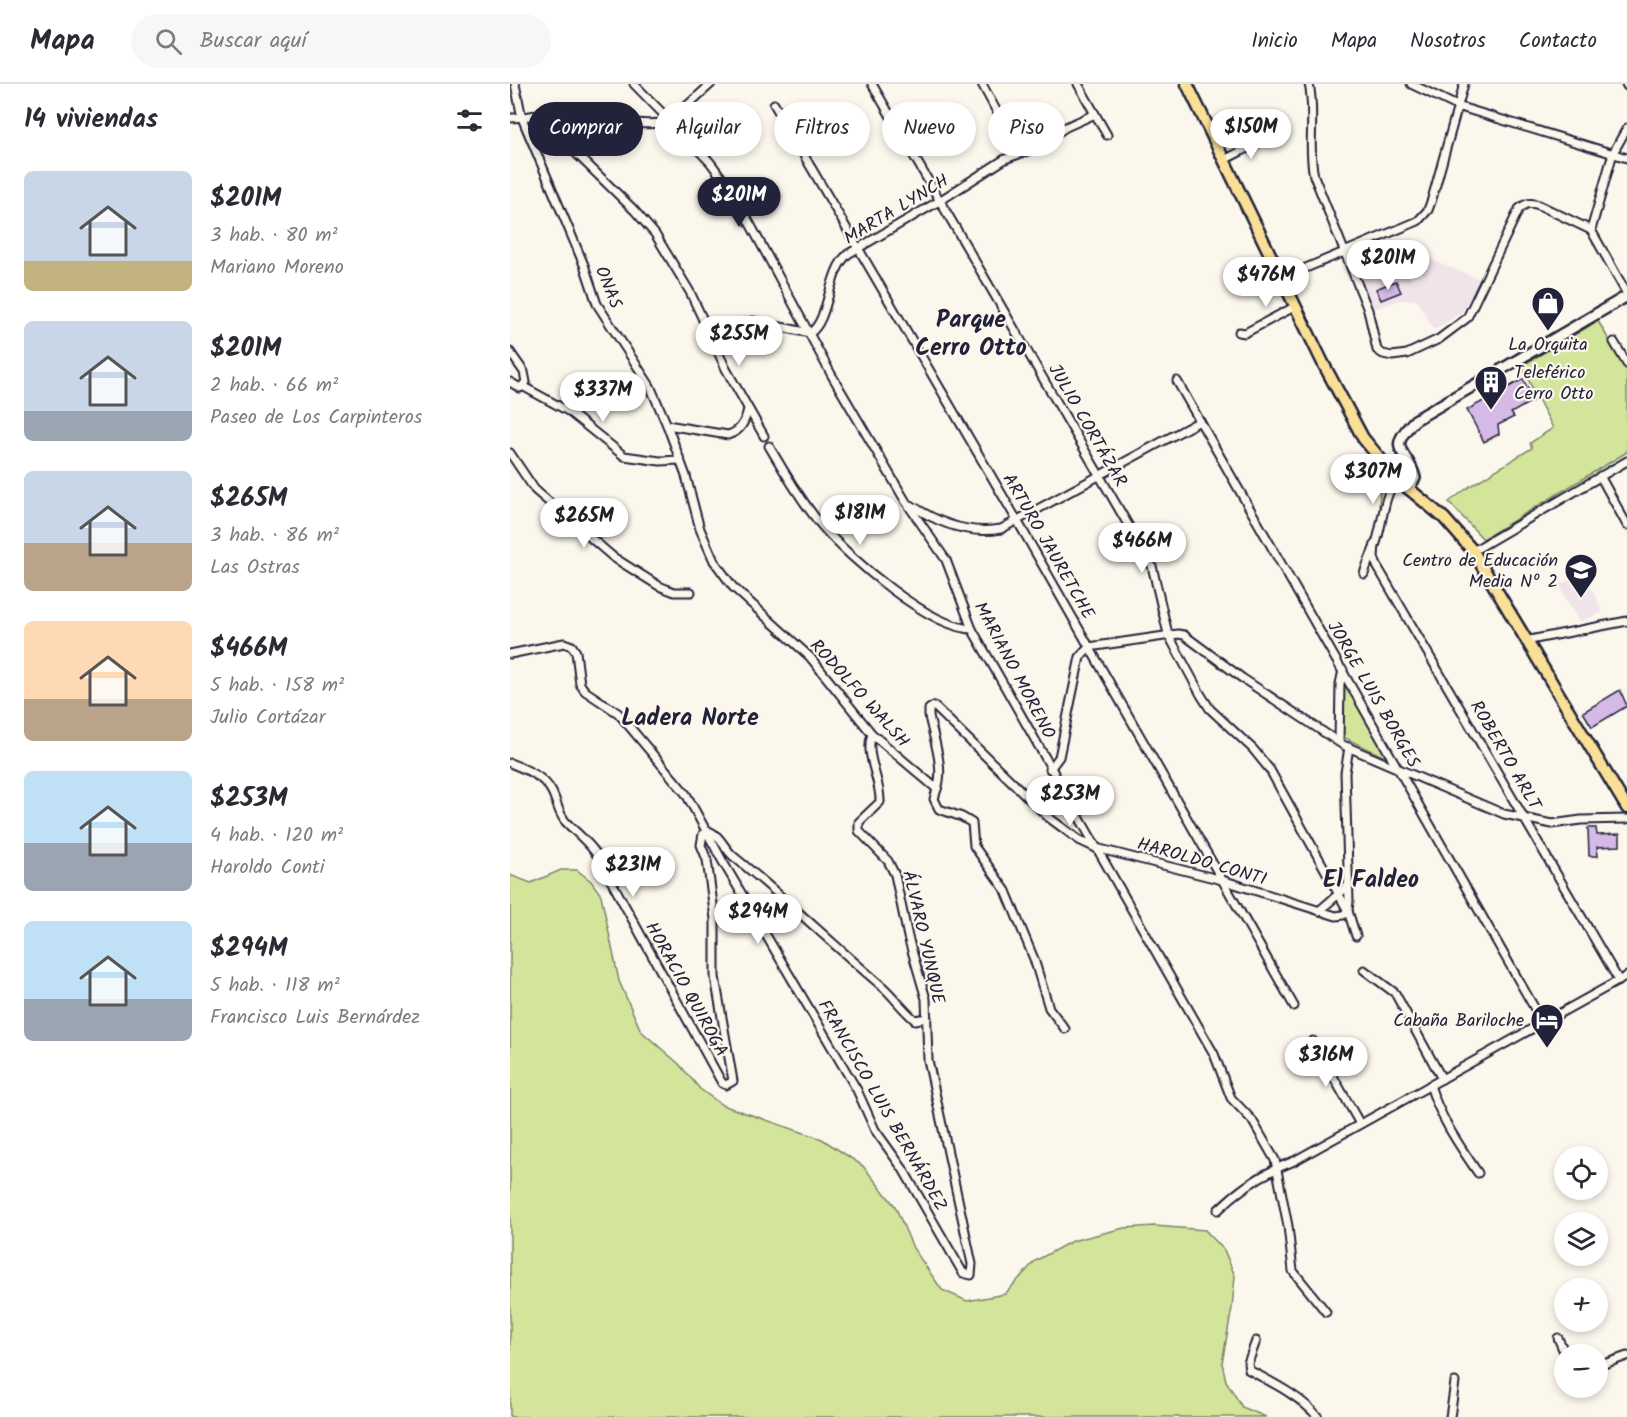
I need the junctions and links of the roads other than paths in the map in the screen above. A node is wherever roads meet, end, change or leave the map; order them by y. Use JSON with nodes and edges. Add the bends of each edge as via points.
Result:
{"nodes":[{"id":1,"x":515,"y":84,"type":"edge"},
{"id":2,"x":634,"y":84,"type":"edge"},
{"id":3,"x":711,"y":84,"type":"edge"},
{"id":4,"x":872,"y":84,"type":"edge"},
{"id":5,"x":982,"y":84,"type":"edge"},
{"id":6,"x":1078,"y":84,"type":"edge"},
{"id":7,"x":1187,"y":84,"type":"edge"},
{"id":8,"x":1309,"y":84,"type":"edge"},
{"id":9,"x":1411,"y":84,"type":"edge"},
{"id":10,"x":1464,"y":84,"type":"edge"},
{"id":11,"x":691,"y":102,"type":"edge"},
{"id":12,"x":992,"y":102,"type":"edge"},
{"id":13,"x":655,"y":106,"type":"edge"},
{"id":14,"x":1457,"y":106,"type":"junction"},
{"id":15,"x":1095,"y":114,"type":"junction"},
{"id":16,"x":528,"y":117,"type":"edge"},
{"id":17,"x":510,"y":118,"type":"edge"},
{"id":18,"x":522,"y":118,"type":"junction"},
{"id":19,"x":1065,"y":128,"type":"edge"},
{"id":20,"x":1627,"y":128,"type":"edge"},
{"id":21,"x":1107,"y":135,"type":"dead end"},
{"id":22,"x":1267,"y":138,"type":"dead end"},
{"id":23,"x":1613,"y":153,"type":"junction"},
{"id":24,"x":578,"y":156,"type":"edge"},
{"id":25,"x":704,"y":156,"type":"edge"},
{"id":26,"x":805,"y":156,"type":"edge"},
{"id":27,"x":1012,"y":156,"type":"edge"},
{"id":28,"x":1627,"y":158,"type":"edge"},
{"id":29,"x":1224,"y":160,"type":"junction"},
{"id":30,"x":941,"y":200,"type":"junction"},
{"id":31,"x":1591,"y":230,"type":"junction"},
{"id":32,"x":859,"y":247,"type":"junction"},
{"id":33,"x":1344,"y":251,"type":"junction"},
{"id":34,"x":1282,"y":278,"type":"junction"},
{"id":35,"x":1627,"y":295,"type":"edge"},
{"id":36,"x":1296,"y":306,"type":"junction"},
{"id":37,"x":1239,"y":332,"type":"dead end"},
{"id":38,"x":810,"y":333,"type":"junction"},
{"id":39,"x":711,"y":334,"type":"junction"},
{"id":40,"x":1614,"y":342,"type":"dead end"},
{"id":41,"x":510,"y":351,"type":"edge"},
{"id":42,"x":1627,"y":364,"type":"edge"},
{"id":43,"x":1177,"y":381,"type":"dead end"},
{"id":44,"x":510,"y":382,"type":"edge"},
{"id":45,"x":524,"y":387,"type":"junction"},
{"id":46,"x":748,"y":409,"type":"junction"},
{"id":47,"x":1200,"y":421,"type":"junction"},
{"id":48,"x":667,"y":425,"type":"junction"},
{"id":49,"x":764,"y":435,"type":"dead end"},
{"id":50,"x":770,"y":446,"type":"dead end"},
{"id":51,"x":510,"y":453,"type":"edge"},
{"id":52,"x":680,"y":460,"type":"junction"},
{"id":53,"x":1627,"y":461,"type":"edge"},
{"id":54,"x":1099,"y":476,"type":"junction"},
{"id":55,"x":1600,"y":476,"type":"junction"},
{"id":56,"x":1397,"y":479,"type":"junction"},
{"id":57,"x":1408,"y":489,"type":"junction"},
{"id":58,"x":906,"y":502,"type":"junction"},
{"id":59,"x":1018,"y":522,"type":"junction"},
{"id":60,"x":1627,"y":525,"type":"edge"},
{"id":61,"x":1376,"y":544,"type":"junction"},
{"id":62,"x":1473,"y":551,"type":"junction"},
{"id":63,"x":1364,"y":574,"type":"dead end"},
{"id":64,"x":691,"y":592,"type":"dead end"},
{"id":65,"x":1627,"y":621,"type":"edge"},
{"id":66,"x":972,"y":628,"type":"junction"},
{"id":67,"x":1168,"y":634,"type":"junction"},
{"id":68,"x":1525,"y":641,"type":"junction"},
{"id":69,"x":1089,"y":646,"type":"junction"},
{"id":70,"x":510,"y":654,"type":"edge"},
{"id":71,"x":1343,"y":669,"type":"junction"},
{"id":72,"x":872,"y":734,"type":"junction"},
{"id":73,"x":1339,"y":742,"type":"junction"},
{"id":74,"x":1349,"y":747,"type":"junction"},
{"id":75,"x":510,"y":764,"type":"edge"},
{"id":76,"x":1050,"y":769,"type":"junction"},
{"id":77,"x":1400,"y":770,"type":"junction"},
{"id":78,"x":937,"y":789,"type":"junction"},
{"id":79,"x":1627,"y":808,"type":"edge"},
{"id":80,"x":1627,"y":819,"type":"edge"},
{"id":81,"x":1527,"y":820,"type":"junction"},
{"id":82,"x":707,"y":831,"type":"junction"},
{"id":83,"x":1096,"y":848,"type":"junction"},
{"id":84,"x":1221,"y":880,"type":"junction"},
{"id":85,"x":1349,"y":885,"type":"junction"},
{"id":86,"x":1337,"y":894,"type":"junction"},
{"id":87,"x":1320,"y":911,"type":"junction"},
{"id":88,"x":1348,"y":911,"type":"junction"},
{"id":89,"x":1356,"y":936,"type":"dead end"},
{"id":90,"x":1364,"y":970,"type":"dead end"},
{"id":91,"x":1627,"y":976,"type":"edge"},
{"id":92,"x":1619,"y":981,"type":"junction"},
{"id":93,"x":1294,"y":1006,"type":"dead end"},
{"id":94,"x":927,"y":1018,"type":"junction"},
{"id":95,"x":1543,"y":1023,"type":"junction"},
{"id":96,"x":1065,"y":1029,"type":"dead end"},
{"id":97,"x":1313,"y":1041,"type":"dead end"},
{"id":98,"x":1442,"y":1079,"type":"junction"},
{"id":99,"x":1430,"y":1086,"type":"junction"},
{"id":100,"x":1360,"y":1124,"type":"junction"},
{"id":101,"x":1277,"y":1167,"type":"junction"},
{"id":102,"x":1478,"y":1173,"type":"dead end"},
{"id":103,"x":1218,"y":1209,"type":"dead end"},
{"id":104,"x":970,"y":1275,"type":"joint"},
{"id":105,"x":1326,"y":1312,"type":"dead end"},
{"id":106,"x":1558,"y":1338,"type":"dead end"},
{"id":107,"x":1256,"y":1341,"type":"dead end"},
{"id":108,"x":1561,"y":1344,"type":"edge"},
{"id":109,"x":1627,"y":1356,"type":"edge"},
{"id":110,"x":1608,"y":1363,"type":"edge"},
{"id":111,"x":1455,"y":1382,"type":"dead end"},
{"id":112,"x":1318,"y":1417,"type":"edge"},
{"id":113,"x":1450,"y":1417,"type":"edge"}],
"edges":[{"from":1,"to":18,"type":"street","name":"ONAS"},
{"from":2,"to":13,"type":"street","name":"MARIANO MORENO"},
{"from":3,"to":11,"type":"street"},
{"from":4,"to":30,"type":"street","name":"JULIO CORTÁZAR"},
{"from":5,"to":12,"type":"street"},
{"from":6,"to":15,"type":"street"},
{"from":7,"to":29,"type":"main road"},
{"from":8,"to":33,"type":"street","via":[[1312,165]]},
{"from":9,"to":14,"type":"street"},
{"from":10,"to":14,"type":"street"},
{"from":14,"to":23,"type":"street"},
{"from":14,"to":33,"type":"street","via":[[1424,217]]},
{"from":15,"to":19,"type":"street","name":"MARTA LYNCH"},
{"from":15,"to":21,"type":"street"},
{"from":16,"to":18,"type":"street"},
{"from":17,"to":18,"type":"street"},
{"from":18,"to":48,"type":"street","name":"ONAS","via":[[597,304],[650,386]]},
{"from":20,"to":23,"type":"street"},
{"from":22,"to":29,"type":"street"},
{"from":23,"to":28,"type":"street"},
{"from":23,"to":31,"type":"street"},
{"from":24,"to":39,"type":"street","via":[[650,228]]},
{"from":25,"to":38,"type":"street","name":"MARIANO MORENO","via":[[734,194]]},
{"from":26,"to":32,"type":"street","name":"ARTURO JAURETCHE"},
{"from":27,"to":30,"type":"street","name":"MARTA LYNCH"},
{"from":29,"to":34,"type":"main road"},
{"from":30,"to":32,"type":"street","name":"MARTA LYNCH"},
{"from":30,"to":54,"type":"street","name":"JULIO CORTÁZAR"},
{"from":31,"to":33,"type":"street","via":[[1539,205],[1525,204],[1519,209],[1467,318],[1439,339],[1407,354],[1392,356],[1377,350],[1368,310]]},
{"from":31,"to":35,"type":"street"},
{"from":32,"to":38,"type":"street","name":"MARTA LYNCH","via":[[838,266],[818,324]]},
{"from":32,"to":59,"type":"street","name":"ARTURO JAURETCHE"},
{"from":33,"to":34,"type":"street"},
{"from":34,"to":36,"type":"main road"},
{"from":35,"to":57,"type":"main road","via":[[1416,420],[1400,437],[1401,454],[1413,468],[1415,478]]},
{"from":36,"to":37,"type":"street","via":[[1245,333]]},
{"from":36,"to":56,"type":"main road","via":[[1340,399],[1363,438]]},
{"from":38,"to":39,"type":"street","via":[[752,321]]},
{"from":38,"to":58,"type":"street","name":"MARIANO MORENO"},
{"from":39,"to":46,"type":"street"},
{"from":40,"to":42,"type":"street"},
{"from":41,"to":45,"type":"street","via":[[526,378]]},
{"from":43,"to":47,"type":"street","name":"JORGE LUIS BORGES"},
{"from":44,"to":45,"type":"street"},
{"from":45,"to":52,"type":"street","via":[[568,411],[624,456]]},
{"from":46,"to":48,"type":"street","via":[[744,424],[728,435]]},
{"from":46,"to":49,"type":"street"},
{"from":47,"to":54,"type":"street"},
{"from":47,"to":71,"type":"street","name":"JORGE LUIS BORGES"},
{"from":48,"to":52,"type":"street","name":"ONAS"},
{"from":50,"to":66,"type":"street","via":[[814,515],[850,554],[907,601],[954,626]]},
{"from":51,"to":64,"type":"street","via":[[535,490],[613,557],[658,586],[674,592]]},
{"from":52,"to":72,"type":"street","name":"RODOLFO WALSH","via":[[706,545],[723,575],[810,657]]},
{"from":53,"to":55,"type":"street"},
{"from":54,"to":59,"type":"street"},
{"from":54,"to":67,"type":"street","name":"JULIO CORTÁZAR","via":[[1152,566]]},
{"from":55,"to":60,"type":"street"},
{"from":55,"to":62,"type":"street"},
{"from":56,"to":57,"type":"main road"},
{"from":56,"to":61,"type":"street","via":[[1390,488]]},
{"from":57,"to":62,"type":"main road","via":[[1444,518]]},
{"from":58,"to":59,"type":"street","via":[[960,528],[991,531]]},
{"from":58,"to":66,"type":"street","name":"MARIANO MORENO","via":[[946,560]]},
{"from":59,"to":69,"type":"street","name":"ARTURO JAURETCHE"},
{"from":61,"to":63,"type":"street"},
{"from":61,"to":81,"type":"street","name":"ROBERTO ARLT","via":[[1377,566]]},
{"from":62,"to":68,"type":"main road"},
{"from":65,"to":68,"type":"street"},
{"from":66,"to":76,"type":"street","name":"MARIANO MORENO"},
{"from":67,"to":69,"type":"street"},
{"from":67,"to":73,"type":"street","via":[[1184,635]]},
{"from":67,"to":86,"type":"street","name":"JULIO CORTÁZAR","via":[[1210,709],[1270,770]]},
{"from":68,"to":79,"type":"main road"},
{"from":69,"to":76,"type":"street","via":[[1080,657],[1059,757]]},
{"from":69,"to":84,"type":"street","name":"ARTURO JAURETCHE"},
{"from":70,"to":82,"type":"street","name":"FRANCISCO LUIS BERNÁRDEZ","via":[[564,643],[572,646],[585,691],[618,713],[686,794]]},
{"from":71,"to":73,"type":"street"},
{"from":71,"to":77,"type":"street","name":"JORGE LUIS BORGES"},
{"from":72,"to":78,"type":"street","name":"RODOLFO WALSH"},
{"from":72,"to":94,"type":"street","name":"ÁLVARO YUNQUE","via":[[870,752],[880,802],[859,822],[859,831],[892,866],[926,999]]},
{"from":73,"to":74,"type":"street"},
{"from":74,"to":77,"type":"street"},
{"from":74,"to":85,"type":"street","via":[[1345,772]]},
{"from":75,"to":82,"type":"street","name":"HORACIO QUIROGA","via":[[545,783],[564,819],[588,842],[726,1085],[733,1081],[715,977],[715,919],[701,844]]},
{"from":76,"to":83,"type":"street","name":"MARIANO MORENO"},
{"from":77,"to":81,"type":"street"},
{"from":77,"to":95,"type":"street","name":"JORGE LUIS BORGES"},
{"from":78,"to":83,"type":"street","name":"HAROLDO CONTI","via":[[938,759],[929,716],[929,709],[934,706],[1048,818]]},
{"from":78,"to":96,"type":"street","name":"RODOLFO WALSH","via":[[934,799],[939,808],[972,824],[974,846],[1006,891],[1049,1008]]},
{"from":80,"to":81,"type":"street","via":[[1552,824]]},
{"from":81,"to":92,"type":"street","name":"ROBERTO ARLT"},
{"from":82,"to":94,"type":"street","via":[[715,834],[731,854],[915,1020]]},
{"from":82,"to":104,"type":"street","name":"FRANCISCO LUIS BERNÁRDEZ","via":[[857,1090],[875,1130],[903,1169],[963,1273]]},
{"from":83,"to":84,"type":"street","name":"HAROLDO CONTI"},
{"from":83,"to":101,"type":"street","name":"MARIANO MORENO","via":[[1214,1054],[1231,1098],[1252,1120]]},
{"from":84,"to":87,"type":"street","name":"HAROLDO CONTI"},
{"from":84,"to":93,"type":"street","name":"ARTURO JAURETCHE"},
{"from":85,"to":86,"type":"street"},
{"from":85,"to":88,"type":"street"},
{"from":86,"to":87,"type":"street"},
{"from":86,"to":88,"type":"street","name":"JULIO CORTÁZAR"},
{"from":87,"to":88,"type":"street","name":"HAROLDO CONTI","via":[[1336,916]]},
{"from":88,"to":89,"type":"street","name":"JULIO CORTÁZAR"},
{"from":90,"to":98,"type":"street","via":[[1395,993]]},
{"from":91,"to":92,"type":"street"},
{"from":92,"to":95,"type":"street"},
{"from":94,"to":104,"type":"street","name":"ÁLVARO YUNQUE","via":[[928,1060],[972,1264]]},
{"from":95,"to":98,"type":"street"},
{"from":97,"to":100,"type":"street"},
{"from":98,"to":99,"type":"street"},
{"from":99,"to":100,"type":"street"},
{"from":99,"to":102,"type":"street","via":[[1450,1132]]},
{"from":100,"to":101,"type":"street"},
{"from":101,"to":103,"type":"street","via":[[1239,1190]]},
{"from":101,"to":105,"type":"street","name":"MARIANO MORENO","via":[[1293,1271]]},
{"from":106,"to":108,"type":"street"},
{"from":107,"to":112,"type":"street","via":[[1249,1370],[1287,1391]]},
{"from":109,"to":110,"type":"street"},
{"from":111,"to":113,"type":"street"}]}
